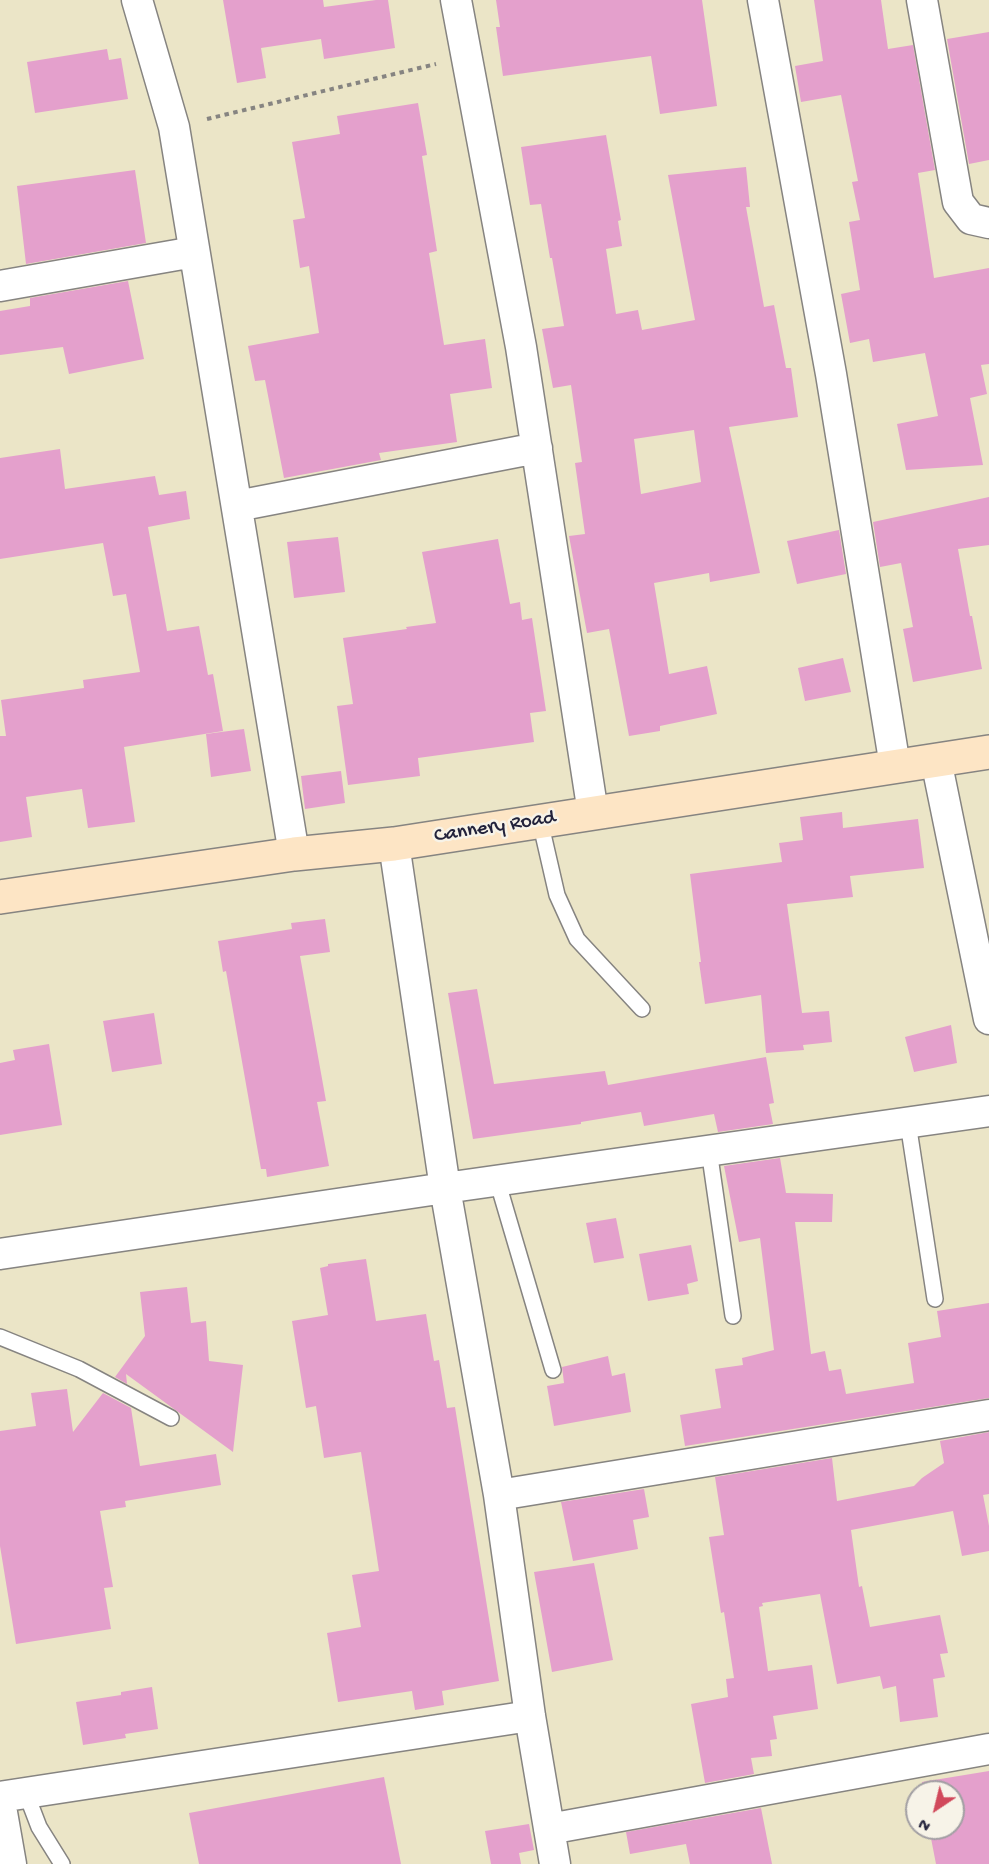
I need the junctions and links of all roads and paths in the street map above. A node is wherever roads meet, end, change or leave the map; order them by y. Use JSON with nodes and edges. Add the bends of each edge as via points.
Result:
{"nodes":[{"id":1,"x":137,"y":0,"type":"edge"},
{"id":2,"x":456,"y":0,"type":"edge"},
{"id":3,"x":763,"y":0,"type":"edge"},
{"id":4,"x":922,"y":0,"type":"edge"},
{"id":5,"x":465,"y":56,"type":"junction"},
{"id":6,"x":174,"y":127,"type":"junction"},
{"id":7,"x":989,"y":224,"type":"edge"},
{"id":8,"x":194,"y":252,"type":"junction"},
{"id":9,"x":0,"y":286,"type":"edge"},
{"id":10,"x":537,"y":448,"type":"junction"},
{"id":11,"x":237,"y":506,"type":"junction"},
{"id":12,"x":989,"y":752,"type":"edge"},
{"id":13,"x":936,"y":760,"type":"junction"},
{"id":14,"x":895,"y":766,"type":"junction"},
{"id":15,"x":593,"y":813,"type":"junction"},
{"id":16,"x":540,"y":821,"type":"junction"},
{"id":17,"x":394,"y":844,"type":"junction"},
{"id":18,"x":294,"y":854,"type":"junction"},
{"id":19,"x":0,"y":897,"type":"edge"},
{"id":20,"x":642,"y":1009,"type":"dead end"},
{"id":21,"x":989,"y":1019,"type":"edge"},
{"id":22,"x":989,"y":1111,"type":"edge"},
{"id":23,"x":908,"y":1123,"type":"junction"},
{"id":24,"x":709,"y":1150,"type":"junction"},
{"id":25,"x":497,"y":1180,"type":"junction"},
{"id":26,"x":445,"y":1188,"type":"junction"},
{"id":27,"x":0,"y":1254,"type":"edge"},
{"id":28,"x":934,"y":1299,"type":"dead end"},
{"id":29,"x":733,"y":1316,"type":"dead end"},
{"id":30,"x":0,"y":1336,"type":"edge"},
{"id":31,"x":553,"y":1370,"type":"dead end"},
{"id":32,"x":989,"y":1415,"type":"edge"},
{"id":33,"x":171,"y":1418,"type":"dead end"},
{"id":34,"x":499,"y":1495,"type":"junction"},
{"id":35,"x":530,"y":1716,"type":"junction"},
{"id":36,"x":989,"y":1749,"type":"edge"},
{"id":37,"x":9,"y":1797,"type":"edge"},
{"id":38,"x":549,"y":1829,"type":"junction"},
{"id":39,"x":11,"y":1864,"type":"edge"},
{"id":40,"x":62,"y":1864,"type":"edge"},
{"id":41,"x":555,"y":1864,"type":"edge"}],
"edges":[{"from":1,"to":6,"type":"street"},
{"from":2,"to":5,"type":"street"},
{"from":3,"to":14,"type":"street","via":[[831,374]]},
{"from":4,"to":7,"type":"street","via":[[958,202],[971,219]]},
{"from":5,"to":6,"type":"path"},
{"from":5,"to":10,"type":"street","via":[[522,347]]},
{"from":6,"to":8,"type":"street"},
{"from":8,"to":9,"type":"street"},
{"from":8,"to":11,"type":"street"},
{"from":10,"to":11,"type":"street"},
{"from":10,"to":15,"type":"street"},
{"from":11,"to":18,"type":"street"},
{"from":12,"to":13,"type":"main road","name":"Cannery Road"},
{"from":13,"to":14,"type":"main road","name":"Cannery Road"},
{"from":13,"to":21,"type":"street"},
{"from":14,"to":15,"type":"main road","name":"Cannery Road"},
{"from":15,"to":16,"type":"main road","name":"Cannery Road"},
{"from":16,"to":17,"type":"main road","name":"Cannery Road"},
{"from":16,"to":20,"type":"lane","via":[[557,895],[577,939]]},
{"from":17,"to":18,"type":"main road","name":"Cannery Road"},
{"from":17,"to":26,"type":"street"},
{"from":18,"to":19,"type":"main road","name":"Cannery Road"},
{"from":22,"to":23,"type":"street"},
{"from":23,"to":24,"type":"street"},
{"from":23,"to":28,"type":"lane"},
{"from":24,"to":25,"type":"street"},
{"from":24,"to":29,"type":"lane"},
{"from":25,"to":26,"type":"street"},
{"from":25,"to":31,"type":"lane"},
{"from":26,"to":27,"type":"street"},
{"from":26,"to":34,"type":"street"},
{"from":30,"to":33,"type":"lane","via":[[79,1370]]},
{"from":32,"to":34,"type":"street"},
{"from":34,"to":35,"type":"street"},
{"from":35,"to":37,"type":"street"},
{"from":35,"to":38,"type":"street"},
{"from":36,"to":38,"type":"street"},
{"from":37,"to":39,"type":"street"},
{"from":37,"to":40,"type":"lane","via":[[39,1827]]},
{"from":38,"to":41,"type":"street"}]}
